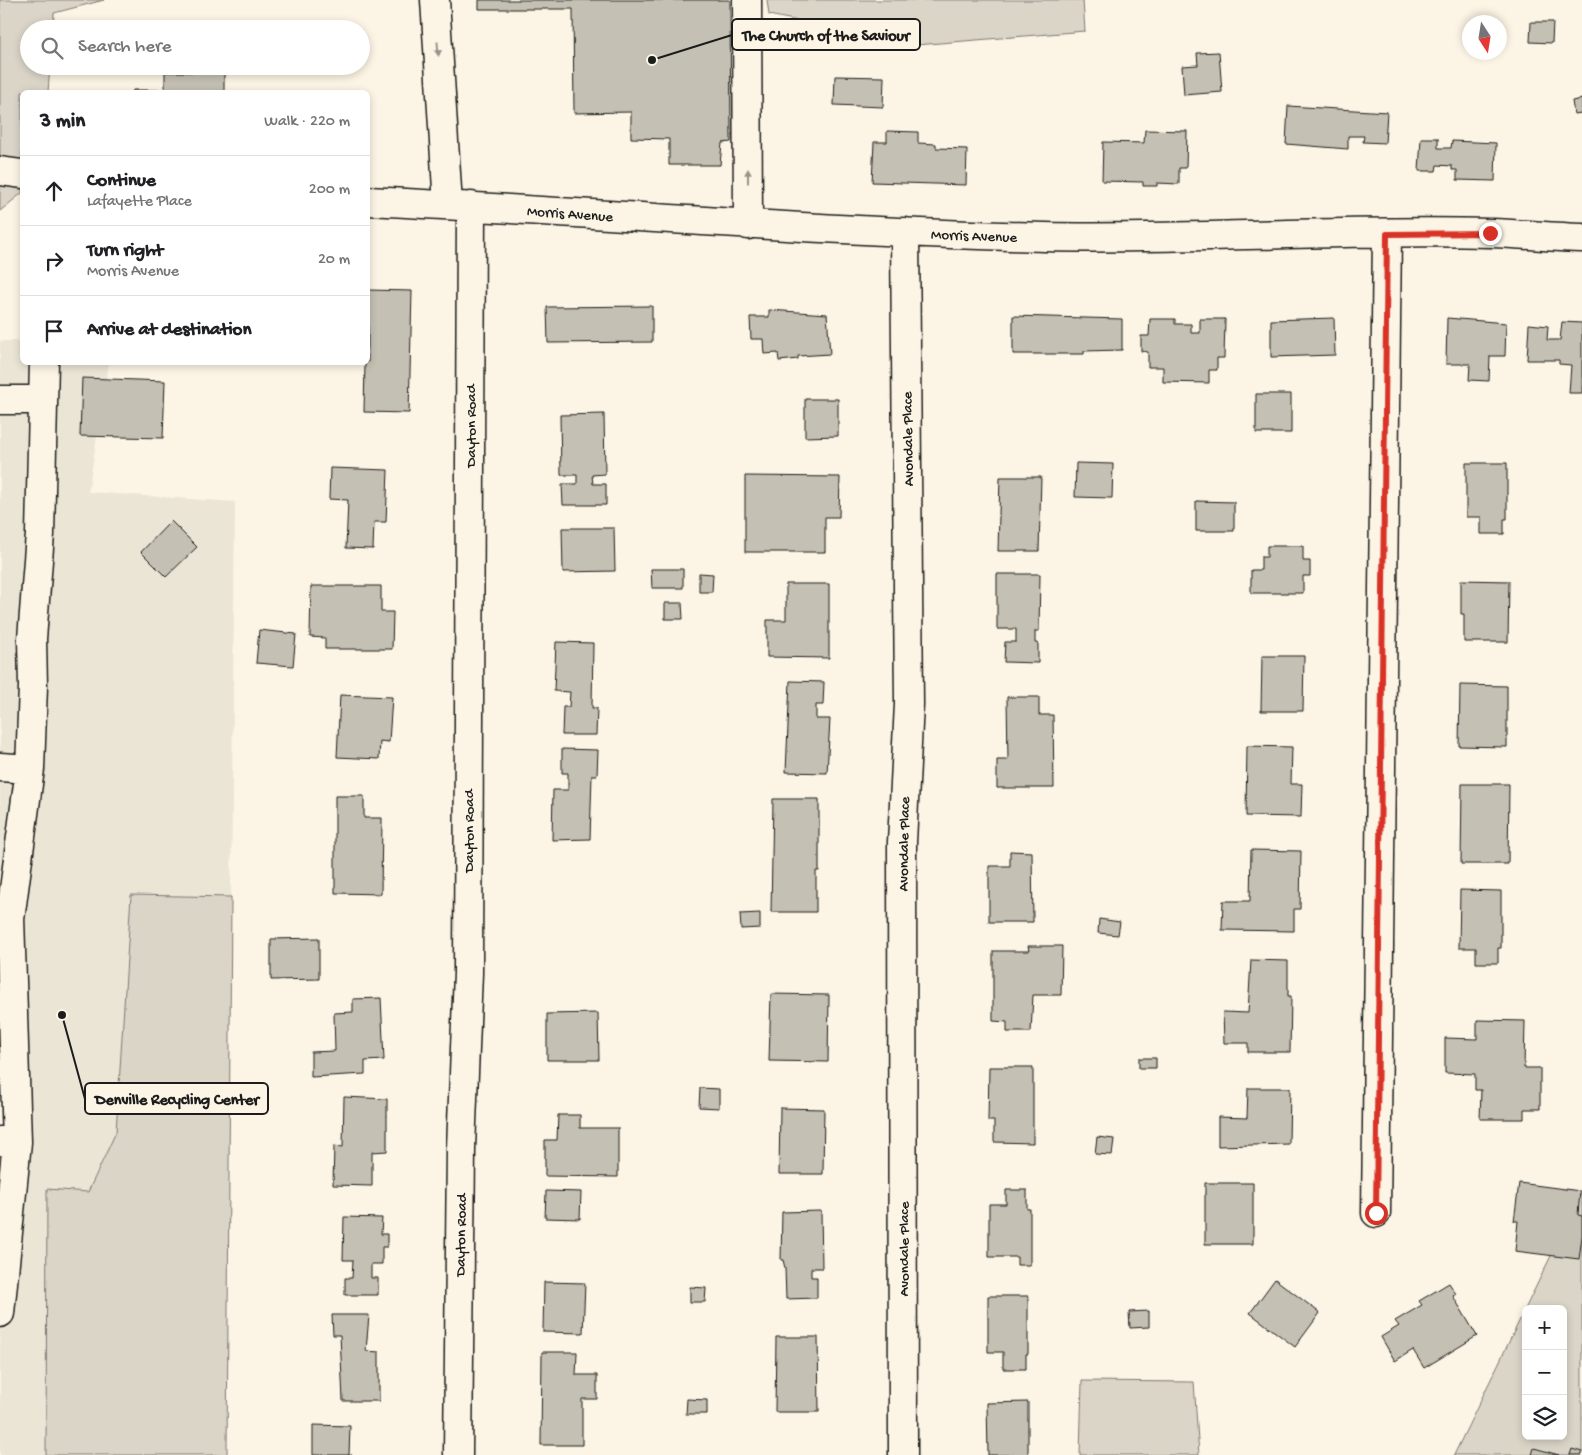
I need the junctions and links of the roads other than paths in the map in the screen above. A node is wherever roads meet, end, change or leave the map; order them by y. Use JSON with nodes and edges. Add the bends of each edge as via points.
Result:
{"nodes":[{"id":1,"x":435,"y":0,"type":"edge"},
{"id":2,"x":747,"y":0,"type":"edge"},
{"id":3,"x":0,"y":171,"type":"edge"},
{"id":4,"x":20,"y":174,"type":"edge"},
{"id":5,"x":370,"y":201,"type":"edge"},
{"id":6,"x":460,"y":205,"type":"junction"},
{"id":7,"x":748,"y":225,"type":"junction"},
{"id":8,"x":905,"y":232,"type":"junction"},
{"id":9,"x":1387,"y":234,"type":"junction"},
{"id":10,"x":1582,"y":238,"type":"edge"},
{"id":11,"x":44,"y":365,"type":"edge"},
{"id":12,"x":0,"y":400,"type":"edge"},
{"id":13,"x":43,"y":400,"type":"junction"},
{"id":14,"x":0,"y":766,"type":"edge"},
{"id":15,"x":30,"y":769,"type":"junction"},
{"id":16,"x":5,"y":924,"type":"edge"},
{"id":17,"x":8,"y":1141,"type":"edge"},
{"id":18,"x":1376,"y":1213,"type":"dead end"},
{"id":19,"x":0,"y":1313,"type":"edge"},
{"id":20,"x":458,"y":1455,"type":"edge"},
{"id":21,"x":903,"y":1455,"type":"edge"}],
"edges":[{"from":1,"to":6,"type":"street","name":"Dayton Road","one_way":true},
{"from":7,"to":2,"type":"street","one_way":true},
{"from":3,"to":4,"type":"street"},
{"from":5,"to":6,"type":"street","name":"Morris Avenue"},
{"from":6,"to":7,"type":"street","name":"Morris Avenue"},
{"from":6,"to":20,"type":"street","name":"Dayton Road","via":[[468,963],[460,1148]]},
{"from":7,"to":8,"type":"street","name":"Morris Avenue"},
{"from":8,"to":9,"type":"street","name":"Morris Avenue","via":[[1135,239]]},
{"from":8,"to":21,"type":"street","name":"Avondale Place","via":[[909,704],[902,842]]},
{"from":9,"to":10,"type":"street","name":"Morris Avenue","via":[[1490,233]]},
{"from":9,"to":18,"type":"street"},
{"from":11,"to":13,"type":"street"},
{"from":12,"to":13,"type":"street"},
{"from":13,"to":15,"type":"street","via":[[40,534],[32,639]]},
{"from":14,"to":15,"type":"street"},
{"from":15,"to":16,"type":"street"},
{"from":16,"to":17,"type":"street"},
{"from":17,"to":19,"type":"street"}]}
